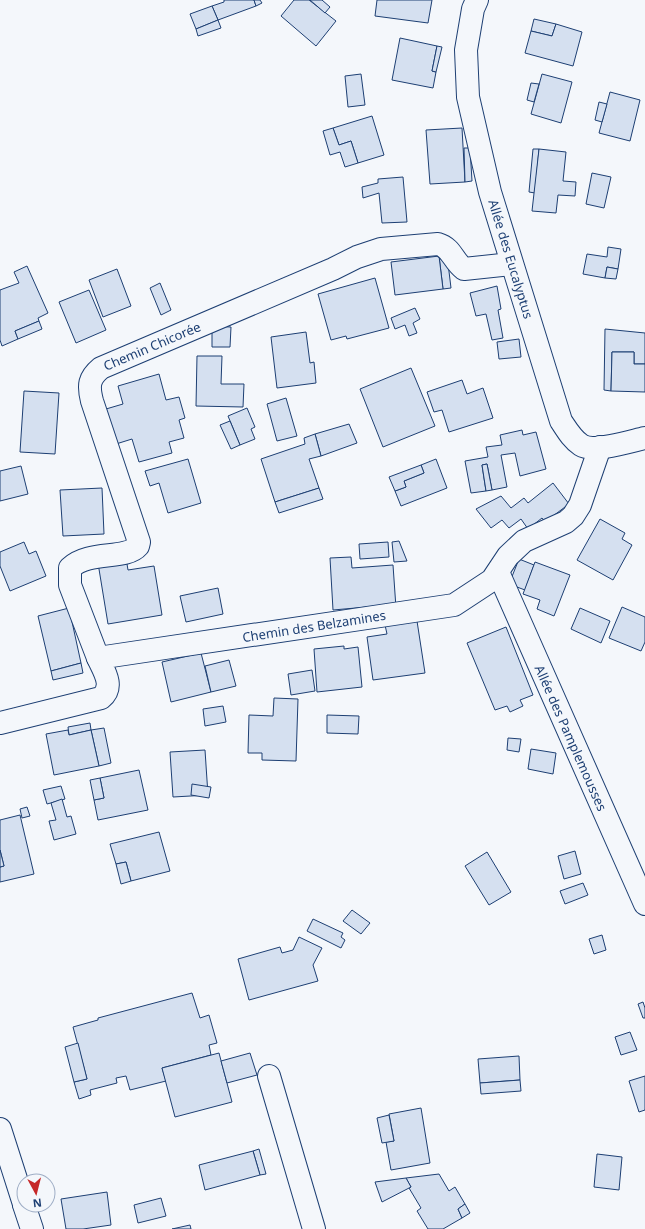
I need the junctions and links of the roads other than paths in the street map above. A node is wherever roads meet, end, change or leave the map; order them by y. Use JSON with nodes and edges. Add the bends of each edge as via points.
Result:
{"nodes":[{"id":1,"x":477,"y":0,"type":"edge"},
{"id":2,"x":511,"y":264,"type":"junction"},
{"id":3,"x":645,"y":438,"type":"edge"},
{"id":4,"x":600,"y":447,"type":"junction"},
{"id":5,"x":498,"y":572,"type":"junction"},
{"id":6,"x":98,"y":658,"type":"junction"},
{"id":7,"x":0,"y":723,"type":"edge"},
{"id":8,"x":645,"y":904,"type":"edge"},
{"id":9,"x":269,"y":1076,"type":"dead end"},
{"id":10,"x":0,"y":1129,"type":"edge"},
{"id":11,"x":16,"y":1180,"type":"edge"},
{"id":12,"x":27,"y":1213,"type":"edge"},
{"id":13,"x":32,"y":1229,"type":"edge"},
{"id":14,"x":314,"y":1229,"type":"edge"}],
"edges":[{"from":1,"to":2,"type":"street","name":"Allée des Eucalyptus","via":[[466,50],[468,97],[490,192]]},
{"from":2,"to":4,"type":"street","name":"Allée des Eucalyptus","via":[[561,421],[569,434],[582,446]]},
{"from":2,"to":6,"type":"street","name":"Chemin Chicorée","via":[[467,270],[460,267],[451,251],[438,244],[381,249],[357,257],[101,368],[92,375],[89,392],[139,542],[131,551],[87,557],[77,561],[70,568],[70,586]]},
{"from":3,"to":4,"type":"street","name":"Allée des Eucalyptus"},
{"from":4,"to":5,"type":"street","name":"Chemin des Belzamines","via":[[580,505],[573,516],[566,522],[524,541],[508,556]]},
{"from":5,"to":6,"type":"street","name":"Chemin des Belzamines","via":[[484,586],[454,604]]},
{"from":5,"to":8,"type":"street","name":"Allée des Pamplemousses"},
{"from":6,"to":7,"type":"street","via":[[109,688],[107,694],[101,698]]},
{"from":9,"to":14,"type":"street"},
{"from":10,"to":11,"type":"street"},
{"from":12,"to":13,"type":"street"}]}
